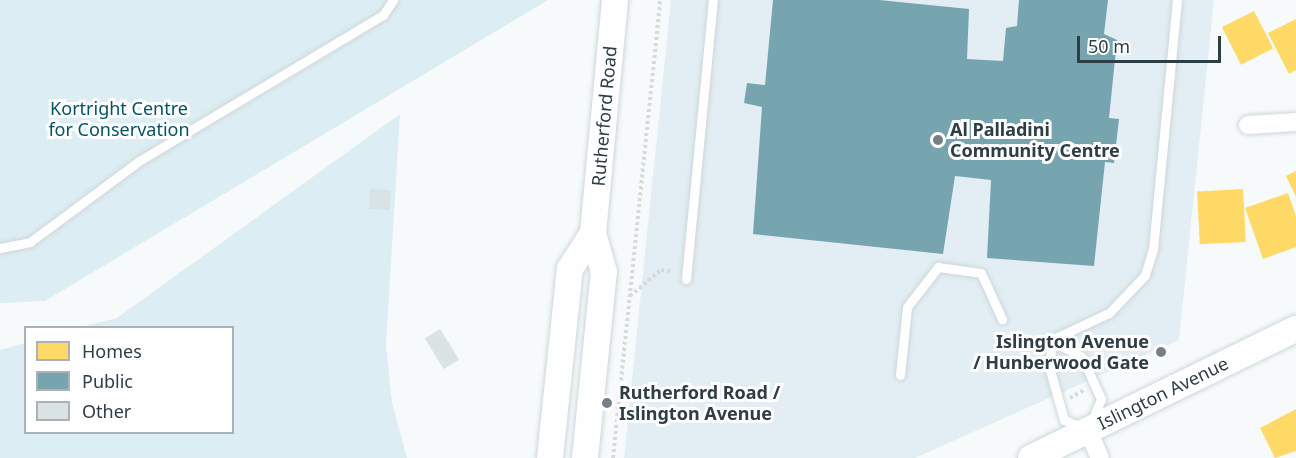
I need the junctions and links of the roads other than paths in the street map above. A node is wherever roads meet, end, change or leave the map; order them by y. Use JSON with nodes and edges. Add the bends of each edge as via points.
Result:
{"nodes":[{"id":1,"x":393,"y":0,"type":"edge"},
{"id":2,"x":615,"y":0,"type":"edge"},
{"id":3,"x":713,"y":0,"type":"edge"},
{"id":4,"x":1177,"y":0,"type":"edge"},
{"id":5,"x":1296,"y":122,"type":"edge"},
{"id":6,"x":1248,"y":125,"type":"dead end"},
{"id":7,"x":593,"y":232,"type":"junction"},
{"id":8,"x":0,"y":248,"type":"edge"},
{"id":9,"x":686,"y":276,"type":"road end"},
{"id":10,"x":1002,"y":319,"type":"dead end"},
{"id":11,"x":1296,"y":330,"type":"edge"},
{"id":12,"x":1051,"y":340,"type":"junction"},
{"id":13,"x":900,"y":375,"type":"dead end"},
{"id":14,"x":1088,"y":430,"type":"junction"},
{"id":15,"x":550,"y":458,"type":"edge"},
{"id":16,"x":585,"y":458,"type":"edge"},
{"id":17,"x":1031,"y":458,"type":"edge"},
{"id":18,"x":1100,"y":458,"type":"edge"}],
"edges":[{"from":1,"to":8,"type":"lane","via":[[383,15],[139,161],[30,242]]},
{"from":2,"to":7,"type":"main road","name":"Rutherford Road"},
{"from":3,"to":9,"type":"lane"},
{"from":4,"to":12,"type":"lane","via":[[1154,238],[1145,275],[1109,313]]},
{"from":5,"to":6,"type":"street"},
{"from":7,"to":15,"type":"main road","name":"Rutherford Road","via":[[570,269]]},
{"from":7,"to":16,"type":"main road","name":"Rutherford Road","via":[[604,272]]},
{"from":10,"to":13,"type":"lane","via":[[981,273],[938,267],[907,307]]},
{"from":11,"to":14,"type":"main road","name":"Islington Avenue"},
{"from":12,"to":14,"type":"lane","via":[[1050,370],[1064,420]]},
{"from":12,"to":14,"type":"lane","via":[[1082,357],[1095,384],[1101,399]]},
{"from":14,"to":17,"type":"main road","name":"Islington Avenue"},
{"from":14,"to":18,"type":"street"}]}
